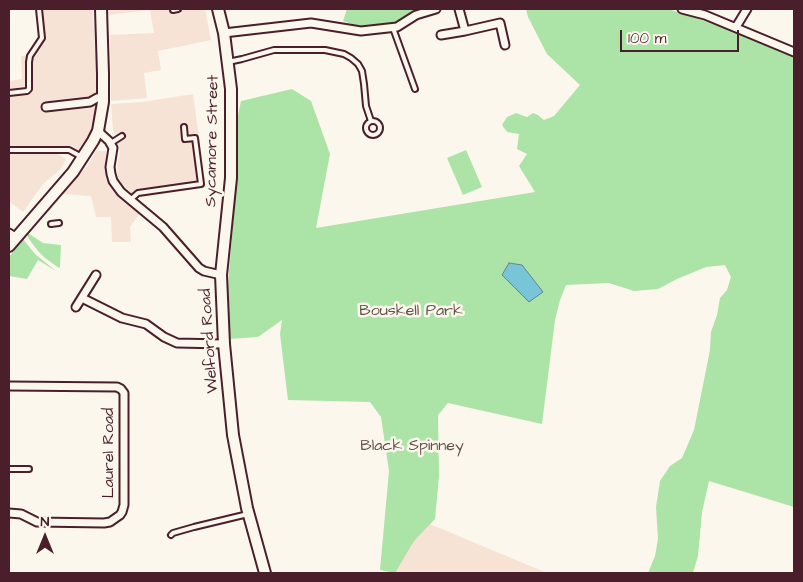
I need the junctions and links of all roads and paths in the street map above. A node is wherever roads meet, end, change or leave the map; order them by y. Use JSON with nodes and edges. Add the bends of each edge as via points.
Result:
{"nodes":[{"id":1,"x":39,"y":9,"type":"edge"},
{"id":2,"x":101,"y":9,"type":"edge"},
{"id":3,"x":173,"y":9,"type":"edge"},
{"id":4,"x":178,"y":9,"type":"edge"},
{"id":5,"x":218,"y":9,"type":"edge"},
{"id":6,"x":436,"y":9,"type":"edge"},
{"id":7,"x":459,"y":9,"type":"edge"},
{"id":8,"x":682,"y":9,"type":"edge"},
{"id":9,"x":747,"y":9,"type":"edge"},
{"id":10,"x":736,"y":27,"type":"junction"},
{"id":11,"x":393,"y":28,"type":"junction"},
{"id":12,"x":465,"y":31,"type":"junction"},
{"id":13,"x":224,"y":33,"type":"junction"},
{"id":14,"x":441,"y":35,"type":"dead end"},
{"id":15,"x":505,"y":45,"type":"dead end"},
{"id":16,"x":794,"y":52,"type":"edge"},
{"id":17,"x":228,"y":62,"type":"junction"},
{"id":18,"x":415,"y":89,"type":"dead end"},
{"id":19,"x":9,"y":93,"type":"edge"},
{"id":20,"x":98,"y":98,"type":"dead end"},
{"id":21,"x":46,"y":107,"type":"dead end"},
{"id":22,"x":371,"y":121,"type":"junction"},
{"id":23,"x":184,"y":127,"type":"dead end"},
{"id":24,"x":98,"y":131,"type":"junction"},
{"id":25,"x":122,"y":136,"type":"dead end"},
{"id":26,"x":111,"y":143,"type":"junction"},
{"id":27,"x":9,"y":150,"type":"edge"},
{"id":28,"x":82,"y":157,"type":"junction"},
{"id":29,"x":130,"y":200,"type":"junction"},
{"id":30,"x":59,"y":223,"type":"dead end"},
{"id":31,"x":51,"y":224,"type":"dead end"},
{"id":32,"x":11,"y":239,"type":"edge"},
{"id":33,"x":96,"y":275,"type":"dead end"},
{"id":34,"x":221,"y":275,"type":"junction"},
{"id":35,"x":82,"y":298,"type":"junction"},
{"id":36,"x":76,"y":307,"type":"dead end"},
{"id":37,"x":224,"y":344,"type":"junction"},
{"id":38,"x":9,"y":386,"type":"edge"},
{"id":39,"x":9,"y":469,"type":"edge"},
{"id":40,"x":29,"y":470,"type":"dead end"},
{"id":41,"x":9,"y":513,"type":"edge"},
{"id":42,"x":248,"y":514,"type":"junction"},
{"id":43,"x":171,"y":535,"type":"dead end"},
{"id":44,"x":265,"y":573,"type":"edge"}],
"edges":[{"from":1,"to":19,"type":"lane","via":[[42,38],[30,56],[29,89]]},
{"from":2,"to":24,"type":"street","via":[[104,74]]},
{"from":3,"to":4,"type":"lane"},
{"from":5,"to":13,"type":"street","name":"Sycamore Street"},
{"from":6,"to":11,"type":"street","via":[[416,15]]},
{"from":7,"to":12,"type":"street"},
{"from":8,"to":10,"type":"street"},
{"from":9,"to":10,"type":"street"},
{"from":10,"to":16,"type":"street"},
{"from":11,"to":13,"type":"street","via":[[361,31],[311,22]]},
{"from":11,"to":18,"type":"lane"},
{"from":12,"to":14,"type":"street"},
{"from":12,"to":15,"type":"street","via":[[500,23]]},
{"from":13,"to":17,"type":"street","name":"Sycamore Street"},
{"from":17,"to":22,"type":"lane","via":[[274,50],[325,50],[344,54],[362,71]]},
{"from":17,"to":34,"type":"street","name":"Sycamore Street","via":[[231,178]]},
{"from":20,"to":21,"type":"street","via":[[90,102]]},
{"from":22,"to":22,"type":"lane","via":[[380,126],[375,136],[366,130]]},
{"from":23,"to":29,"type":"lane","via":[[185,139],[195,138],[201,184],[138,193]]},
{"from":24,"to":26,"type":"street"},
{"from":24,"to":28,"type":"street"},
{"from":25,"to":26,"type":"lane"},
{"from":26,"to":29,"type":"street","name":"Welford Road","via":[[113,181]]},
{"from":27,"to":28,"type":"lane","via":[[69,150]]},
{"from":28,"to":32,"type":"street","via":[[73,172]]},
{"from":29,"to":34,"type":"street","name":"Welford Road","via":[[163,227],[199,268]]},
{"from":30,"to":31,"type":"lane"},
{"from":33,"to":35,"type":"street"},
{"from":34,"to":37,"type":"street","name":"Welford Road"},
{"from":35,"to":36,"type":"street"},
{"from":35,"to":37,"type":"street","via":[[122,318],[146,324],[177,343]]},
{"from":37,"to":42,"type":"street","name":"Welford Road","via":[[233,435]]},
{"from":38,"to":41,"type":"street","name":"Laurel Road","via":[[116,387],[124,393],[124,505],[120,515],[104,523],[37,522],[21,514]]},
{"from":39,"to":40,"type":"lane"},
{"from":42,"to":43,"type":"lane"},
{"from":42,"to":44,"type":"street","name":"Welford Road"}]}
